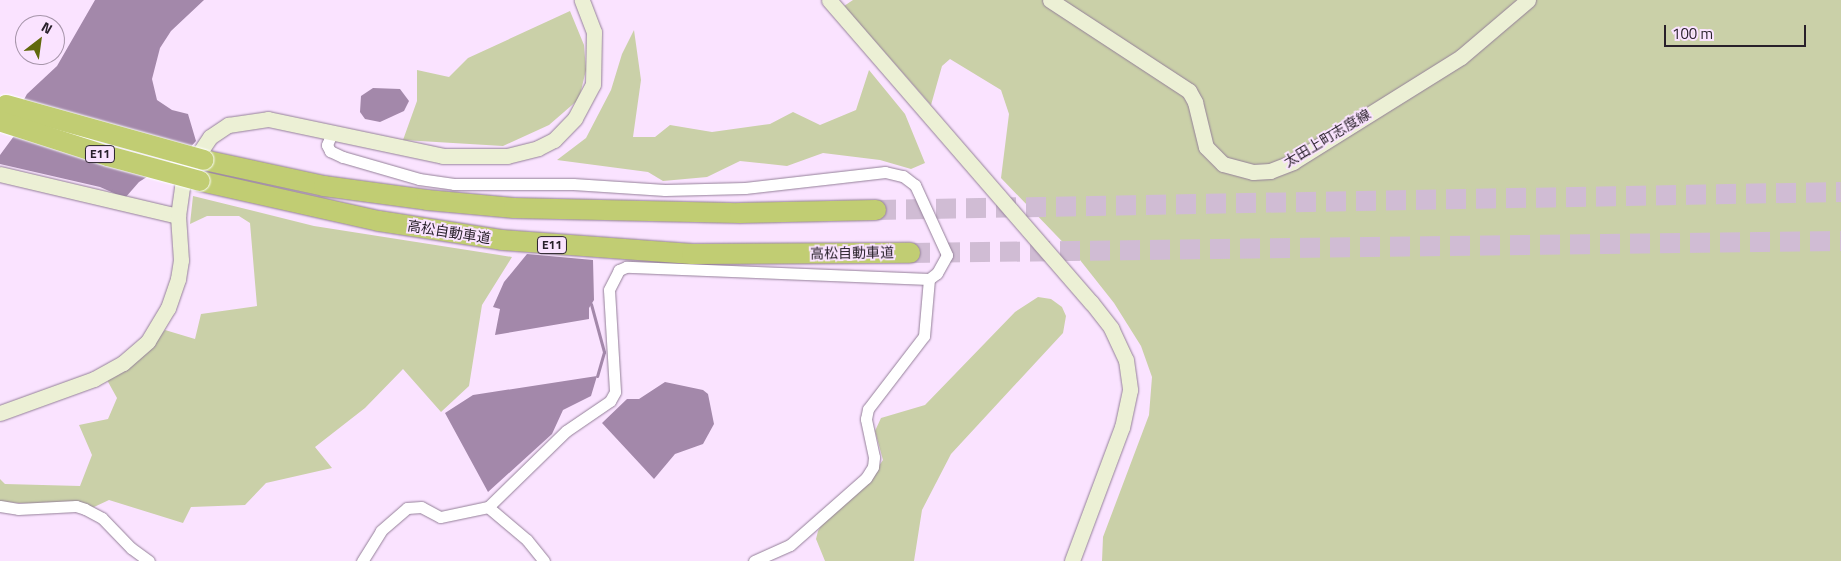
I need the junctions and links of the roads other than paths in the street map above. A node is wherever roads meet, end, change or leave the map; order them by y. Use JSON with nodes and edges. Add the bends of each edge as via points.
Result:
{"nodes":[{"id":1,"x":582,"y":0,"type":"edge"},
{"id":2,"x":829,"y":0,"type":"edge"},
{"id":3,"x":1050,"y":0,"type":"edge"},
{"id":4,"x":1528,"y":0,"type":"edge"},
{"id":5,"x":2,"y":113,"type":"edge"},
{"id":6,"x":332,"y":133,"type":"junction"},
{"id":7,"x":0,"y":174,"type":"edge"},
{"id":8,"x":876,"y":210,"type":"tunnel mouth"},
{"id":9,"x":178,"y":216,"type":"junction"},
{"id":10,"x":910,"y":253,"type":"tunnel mouth"},
{"id":11,"x":929,"y":279,"type":"junction"},
{"id":12,"x":0,"y":413,"type":"edge"},
{"id":13,"x":0,"y":506,"type":"edge"},
{"id":14,"x":488,"y":507,"type":"junction"},
{"id":15,"x":149,"y":561,"type":"edge"},
{"id":16,"x":362,"y":561,"type":"edge"},
{"id":17,"x":544,"y":561,"type":"edge"},
{"id":18,"x":754,"y":561,"type":"edge"},
{"id":19,"x":1072,"y":561,"type":"edge"}],
"edges":[{"from":1,"to":6,"type":"street","via":[[594,32],[593,84],[575,118],[554,140],[507,156],[476,158],[443,156]]},
{"from":2,"to":19,"type":"street","via":[[1091,302],[1110,328],[1126,360],[1130,390],[1122,427]]},
{"from":3,"to":4,"type":"street","name":"太田上町志度線","via":[[1189,91],[1195,102],[1206,147],[1223,164],[1253,172],[1270,171],[1292,162],[1461,57]]},
{"from":5,"to":8,"type":"highway","name":"高松自動車道","number":"E11","bridge":true,"via":[[324,186],[426,200],[514,208],[730,213]]},
{"from":5,"to":10,"type":"highway","name":"高松自動車道","number":"E11","bridge":true,"via":[[108,156],[200,181],[379,221],[502,240],[692,254]]},
{"from":6,"to":9,"type":"street","via":[[268,119],[228,125],[210,137],[186,173]]},
{"from":6,"to":11,"type":"street","via":[[327,145],[330,151],[344,157],[419,179],[454,184],[573,184],[675,190],[745,188],[885,172],[903,176],[915,185],[945,244],[947,255],[937,273]]},
{"from":7,"to":9,"type":"street"},
{"from":9,"to":12,"type":"street","via":[[181,260],[178,280],[168,308],[148,341],[107,373]]},
{"from":11,"to":14,"type":"street","via":[[626,267],[619,270],[609,290],[614,392],[610,401],[566,431]]},
{"from":11,"to":18,"type":"street","via":[[924,336],[868,409],[866,419],[874,457],[866,478],[790,545]]},
{"from":13,"to":15,"type":"street","via":[[18,509],[76,506],[85,509],[102,518],[131,548]]},
{"from":14,"to":16,"type":"street","via":[[440,517],[421,507],[407,508],[381,531]]},
{"from":14,"to":17,"type":"street","via":[[527,540]]}]}
